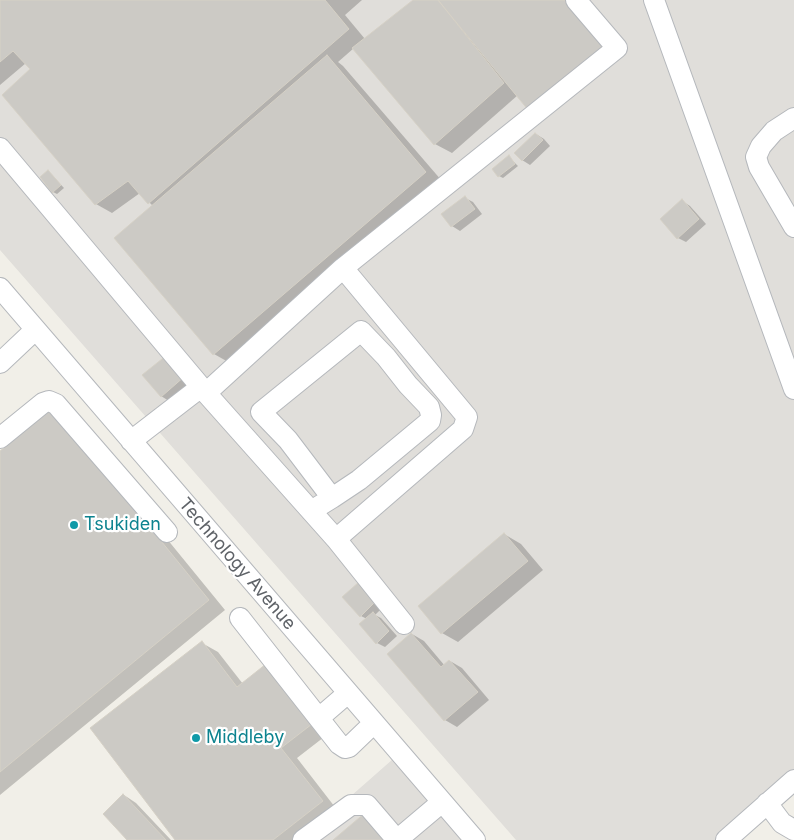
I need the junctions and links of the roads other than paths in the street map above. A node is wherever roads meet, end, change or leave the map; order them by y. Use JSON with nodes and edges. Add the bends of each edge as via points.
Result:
{"nodes":[{"id":1,"x":576,"y":0,"type":"edge"},
{"id":2,"x":654,"y":0,"type":"edge"},
{"id":3,"x":794,"y":118,"type":"edge"},
{"id":4,"x":0,"y":148,"type":"edge"},
{"id":5,"x":794,"y":227,"type":"edge"},
{"id":6,"x":344,"y":268,"type":"junction"},
{"id":7,"x":0,"y":288,"type":"edge"},
{"id":8,"x":36,"y":330,"type":"junction"},
{"id":9,"x":0,"y":363,"type":"edge"},
{"id":10,"x":794,"y":389,"type":"edge"},
{"id":11,"x":204,"y":390,"type":"junction"},
{"id":12,"x":0,"y":438,"type":"edge"},
{"id":13,"x":131,"y":441,"type":"junction"},
{"id":14,"x":327,"y":490,"type":"junction"},
{"id":15,"x":305,"y":504,"type":"junction"},
{"id":16,"x":167,"y":532,"type":"dead end"},
{"id":17,"x":336,"y":539,"type":"junction"},
{"id":18,"x":240,"y":618,"type":"dead end"},
{"id":19,"x":404,"y":624,"type":"dead end"},
{"id":20,"x":348,"y":693,"type":"junction"},
{"id":21,"x":319,"y":718,"type":"junction"},
{"id":22,"x":374,"y":723,"type":"junction"},
{"id":23,"x":794,"y":780,"type":"edge"},
{"id":24,"x":442,"y":802,"type":"junction"},
{"id":25,"x":768,"y":803,"type":"junction"},
{"id":26,"x":794,"y":830,"type":"edge"},
{"id":27,"x":303,"y":840,"type":"edge"},
{"id":28,"x":397,"y":840,"type":"edge"},
{"id":29,"x":475,"y":840,"type":"edge"},
{"id":30,"x":726,"y":840,"type":"edge"}],
"edges":[{"from":1,"to":6,"type":"street","via":[[617,48]]},
{"from":2,"to":10,"type":"street"},
{"from":3,"to":5,"type":"street","via":[[774,130],[756,157]]},
{"from":4,"to":11,"type":"street"},
{"from":6,"to":11,"type":"street"},
{"from":6,"to":17,"type":"street","via":[[467,417],[464,429]]},
{"from":7,"to":8,"type":"street","name":"Technology Avenue"},
{"from":8,"to":9,"type":"street"},
{"from":8,"to":13,"type":"street","name":"Technology Avenue"},
{"from":11,"to":13,"type":"street"},
{"from":11,"to":15,"type":"street"},
{"from":12,"to":16,"type":"street","via":[[43,403],[56,404]]},
{"from":13,"to":20,"type":"street","name":"Technology Avenue"},
{"from":14,"to":14,"type":"street","via":[[360,480],[430,421],[429,407],[361,331],[261,412],[288,440]]},
{"from":14,"to":15,"type":"street"},
{"from":15,"to":17,"type":"street"},
{"from":17,"to":19,"type":"street"},
{"from":18,"to":21,"type":"street"},
{"from":20,"to":21,"type":"street"},
{"from":20,"to":22,"type":"street","name":"Technology Avenue"},
{"from":21,"to":22,"type":"street","via":[[345,748]]},
{"from":22,"to":24,"type":"street","name":"Technology Avenue"},
{"from":23,"to":25,"type":"street"},
{"from":24,"to":28,"type":"street"},
{"from":24,"to":29,"type":"street","name":"Technology Avenue"},
{"from":25,"to":26,"type":"street","via":[[782,823]]},
{"from":25,"to":30,"type":"street"},
{"from":27,"to":28,"type":"street","via":[[351,805],[367,805]]}]}
